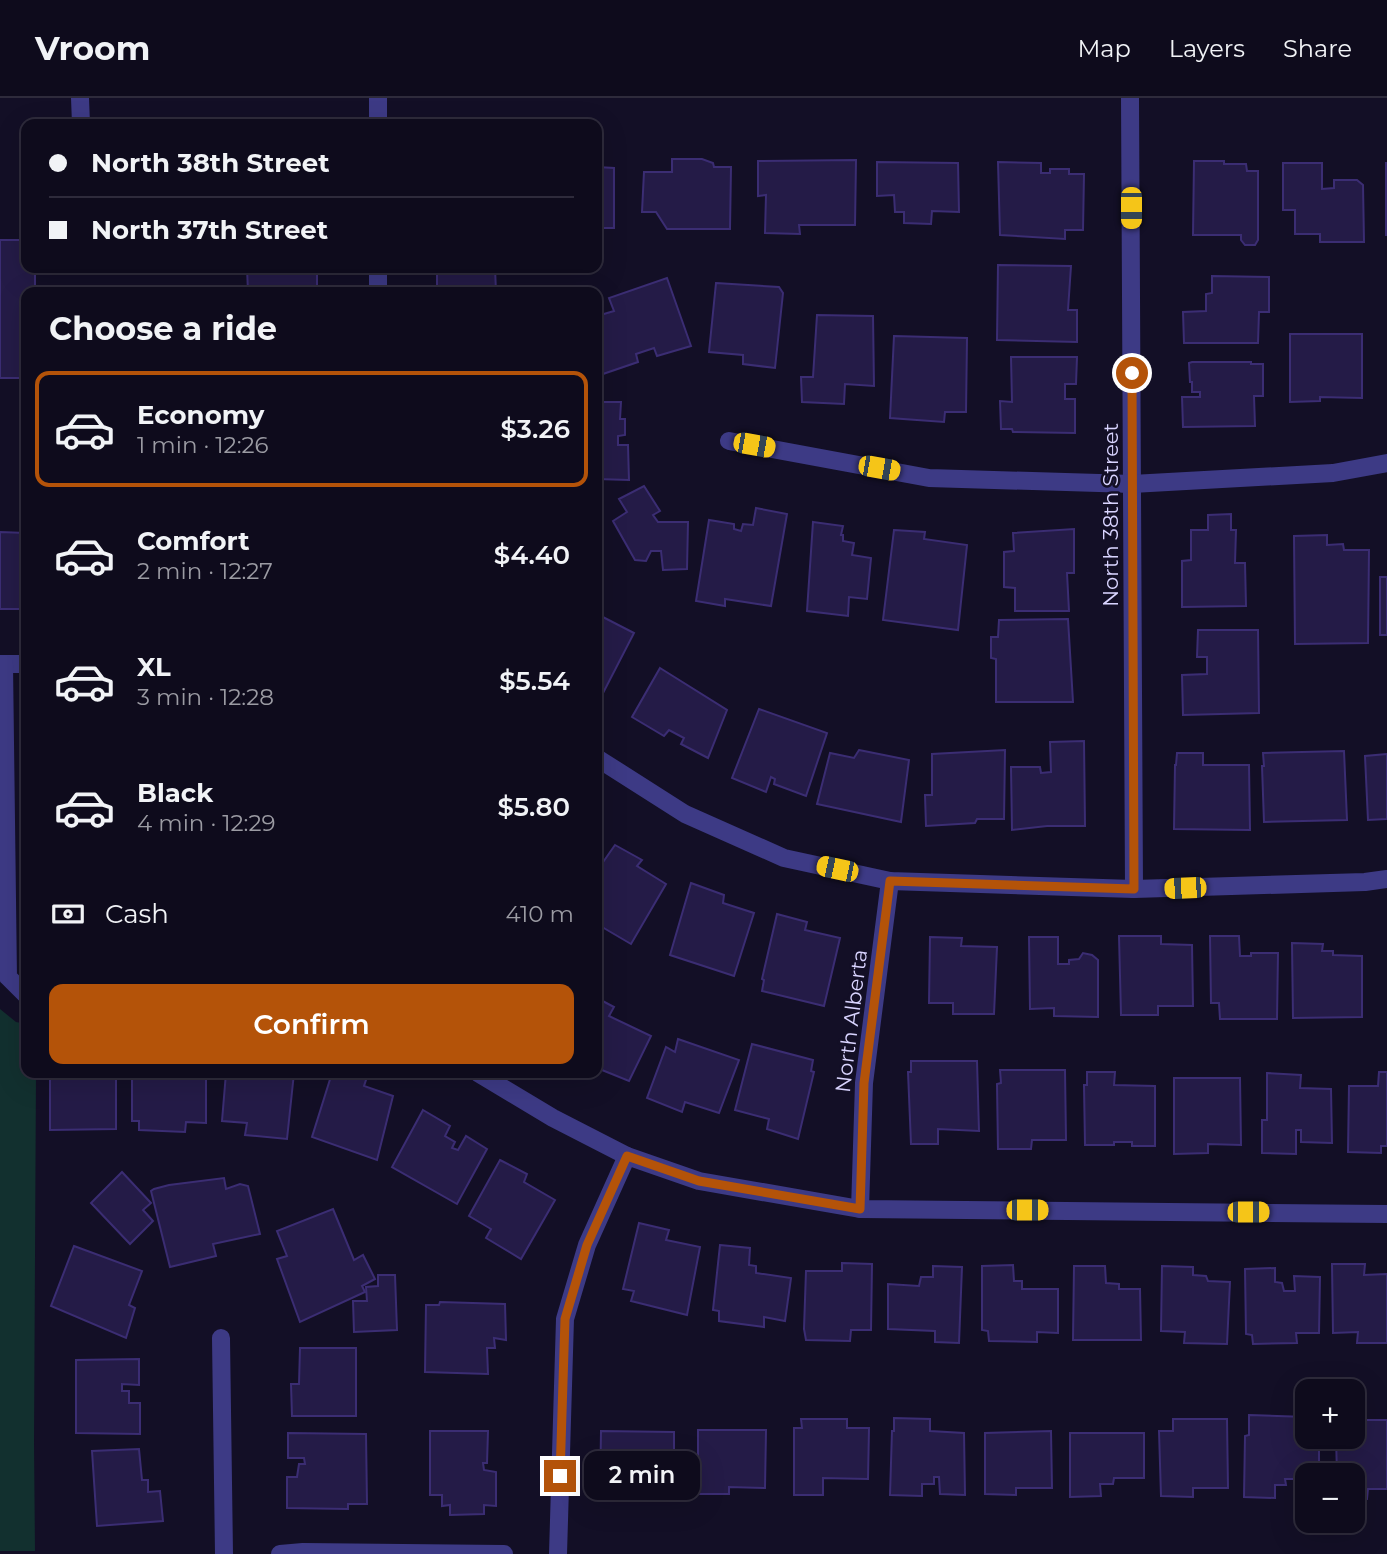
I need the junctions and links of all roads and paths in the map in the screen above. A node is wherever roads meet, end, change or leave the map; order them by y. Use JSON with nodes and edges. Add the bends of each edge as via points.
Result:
{"nodes":[{"id":1,"x":80,"y":98,"type":"edge"},
{"id":2,"x":378,"y":98,"type":"edge"},
{"id":3,"x":1130,"y":98,"type":"edge"},
{"id":4,"x":81,"y":119,"type":"edge"},
{"id":5,"x":378,"y":119,"type":"edge"},
{"id":6,"x":729,"y":441,"type":"dead end"},
{"id":7,"x":1387,"y":463,"type":"edge"},
{"id":8,"x":1132,"y":484,"type":"junction"},
{"id":9,"x":2,"y":664,"type":"edge"},
{"id":10,"x":21,"y":664,"type":"edge"},
{"id":11,"x":602,"y":761,"type":"edge"},
{"id":12,"x":1387,"y":879,"type":"edge"},
{"id":13,"x":890,"y":881,"type":"junction"},
{"id":14,"x":1134,"y":889,"type":"junction"},
{"id":15,"x":21,"y":990,"type":"edge"},
{"id":16,"x":486,"y":1078,"type":"edge"},
{"id":17,"x":627,"y":1156,"type":"junction"},
{"id":18,"x":860,"y":1209,"type":"junction"},
{"id":19,"x":1387,"y":1214,"type":"edge"},
{"id":20,"x":221,"y":1338,"type":"dead end"},
{"id":21,"x":224,"y":1554,"type":"edge"},
{"id":22,"x":280,"y":1554,"type":"edge"},
{"id":23,"x":504,"y":1554,"type":"edge"},
{"id":24,"x":558,"y":1554,"type":"edge"}],
"edges":[{"from":1,"to":4,"type":"street"},
{"from":2,"to":5,"type":"street"},
{"from":3,"to":8,"type":"street","name":"North 38th Street"},
{"from":6,"to":8,"type":"street","via":[[929,478]]},
{"from":7,"to":8,"type":"street","via":[[1334,473]]},
{"from":8,"to":14,"type":"street","name":"North 38th Street"},
{"from":9,"to":10,"type":"street"},
{"from":9,"to":15,"type":"street","via":[[8,977]]},
{"from":11,"to":13,"type":"street","via":[[685,814],[784,858]]},
{"from":12,"to":14,"type":"street"},
{"from":13,"to":14,"type":"street"},
{"from":13,"to":18,"type":"street","name":"North Alberta","via":[[864,1083]]},
{"from":16,"to":17,"type":"street"},
{"from":17,"to":18,"type":"street","via":[[699,1181]]},
{"from":17,"to":24,"type":"street","via":[[587,1245],[565,1319]]},
{"from":18,"to":19,"type":"street"},
{"from":20,"to":21,"type":"street"},
{"from":22,"to":23,"type":"street"}]}
